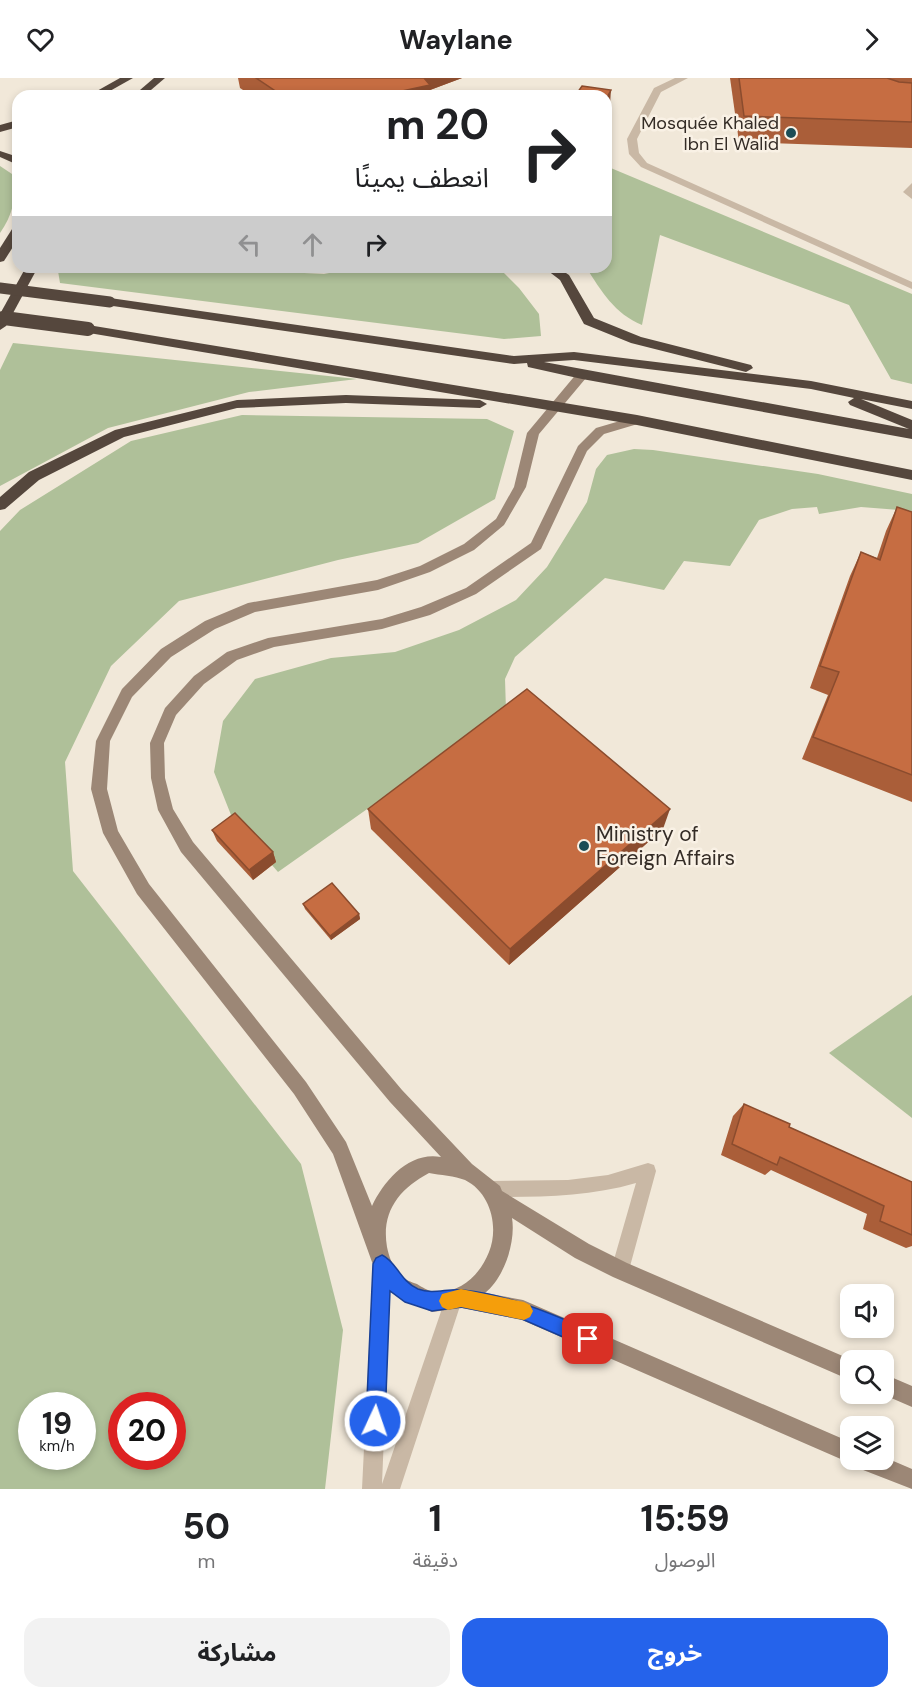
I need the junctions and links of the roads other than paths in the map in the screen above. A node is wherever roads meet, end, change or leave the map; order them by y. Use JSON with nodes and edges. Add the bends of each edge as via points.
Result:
{"nodes":[{"id":1,"x":130,"y":78,"type":"edge"},
{"id":2,"x":159,"y":78,"type":"edge"},
{"id":3,"x":684,"y":78,"type":"edge"},
{"id":4,"x":105,"y":90,"type":"edge"},
{"id":5,"x":117,"y":90,"type":"edge"},
{"id":6,"x":145,"y":90,"type":"edge"},
{"id":7,"x":912,"y":186,"type":"edge"},
{"id":8,"x":912,"y":196,"type":"edge"},
{"id":9,"x":12,"y":239,"type":"edge"},
{"id":10,"x":0,"y":258,"type":"edge"},
{"id":11,"x":29,"y":273,"type":"edge"},
{"id":12,"x":558,"y":273,"type":"edge"},
{"id":13,"x":912,"y":286,"type":"edge"},
{"id":14,"x":0,"y":288,"type":"edge"},
{"id":15,"x":0,"y":317,"type":"edge"},
{"id":16,"x":0,"y":326,"type":"edge"},
{"id":17,"x":514,"y":360,"type":"junction"},
{"id":18,"x":582,"y":375,"type":"junction"},
{"id":19,"x":811,"y":385,"type":"junction"},
{"id":20,"x":912,"y":405,"type":"edge"},
{"id":21,"x":557,"y":407,"type":"junction"},
{"id":22,"x":638,"y":420,"type":"junction"},
{"id":23,"x":912,"y":425,"type":"edge"},
{"id":24,"x":912,"y":434,"type":"edge"},
{"id":25,"x":912,"y":475,"type":"edge"},
{"id":26,"x":0,"y":504,"type":"edge"},
{"id":27,"x":465,"y":1168,"type":"junction"},
{"id":28,"x":493,"y":1194,"type":"junction"},
{"id":29,"x":376,"y":1242,"type":"junction"},
{"id":30,"x":382,"y":1264,"type":"junction"},
{"id":31,"x":620,"y":1270,"type":"junction"},
{"id":32,"x":457,"y":1299,"type":"junction"},
{"id":33,"x":840,"y":1366,"type":"edge"},
{"id":34,"x":894,"y":1389,"type":"edge"},
{"id":35,"x":912,"y":1397,"type":"edge"},
{"id":36,"x":840,"y":1449,"type":"edge"},
{"id":37,"x":889,"y":1470,"type":"edge"},
{"id":38,"x":912,"y":1480,"type":"edge"},
{"id":39,"x":372,"y":1489,"type":"edge"},
{"id":40,"x":390,"y":1489,"type":"edge"}],
"edges":[{"from":1,"to":4,"type":"highway"},
{"from":1,"to":5,"type":"highway"},
{"from":2,"to":6,"type":"highway"},
{"from":3,"to":13,"type":"street","via":[[657,90],[632,139],[634,154],[644,165]]},
{"from":7,"to":8,"type":"lane","via":[[907,192]]},
{"from":9,"to":10,"type":"highway"},
{"from":11,"to":16,"type":"highway"},
{"from":12,"to":19,"type":"highway","via":[[565,278],[589,321],[636,340]]},
{"from":14,"to":17,"type":"highway","bridge":true},
{"from":15,"to":21,"type":"highway","bridge":true},
{"from":17,"to":18,"type":"highway"},
{"from":17,"to":19,"type":"highway","via":[[574,356]]},
{"from":18,"to":21,"type":"street"},
{"from":18,"to":24,"type":"highway"},
{"from":19,"to":20,"type":"highway"},
{"from":19,"to":23,"type":"highway"},
{"from":21,"to":22,"type":"highway"},
{"from":21,"to":26,"type":"highway","via":[[346,399],[237,404],[120,433],[34,476]]},
{"from":21,"to":29,"type":"street","via":[[533,433],[520,487],[500,522],[469,547],[425,569],[378,585],[253,607],[210,625],[166,653],[127,693],[103,741],[99,789],[111,833],[144,889],[300,1088],[340,1148]]},
{"from":22,"to":25,"type":"highway"},
{"from":22,"to":27,"type":"street","via":[[600,431],[582,449],[536,546],[471,591],[381,624],[273,642],[232,656],[199,680],[170,712],[157,743],[158,778],[166,810],[187,847],[396,1096]]},
{"from":27,"to":28,"type":"street"},
{"from":27,"to":29,"type":"street","via":[[428,1164],[394,1184],[382,1201],[376,1221]]},
{"from":28,"to":31,"type":"street","via":[[582,1251]]},
{"from":28,"to":31,"type":"lane","via":[[608,1183],[648,1171]]},
{"from":28,"to":32,"type":"street","via":[[502,1216],[504,1237],[500,1256],[478,1289]]},
{"from":29,"to":30,"type":"street"},
{"from":30,"to":32,"type":"street","via":[[394,1283],[411,1295],[432,1302]]},
{"from":30,"to":39,"type":"lane"},
{"from":31,"to":33,"type":"street"},
{"from":32,"to":36,"type":"street","via":[[523,1310]]},
{"from":32,"to":40,"type":"lane"},
{"from":34,"to":35,"type":"street"},
{"from":37,"to":38,"type":"street"}]}
